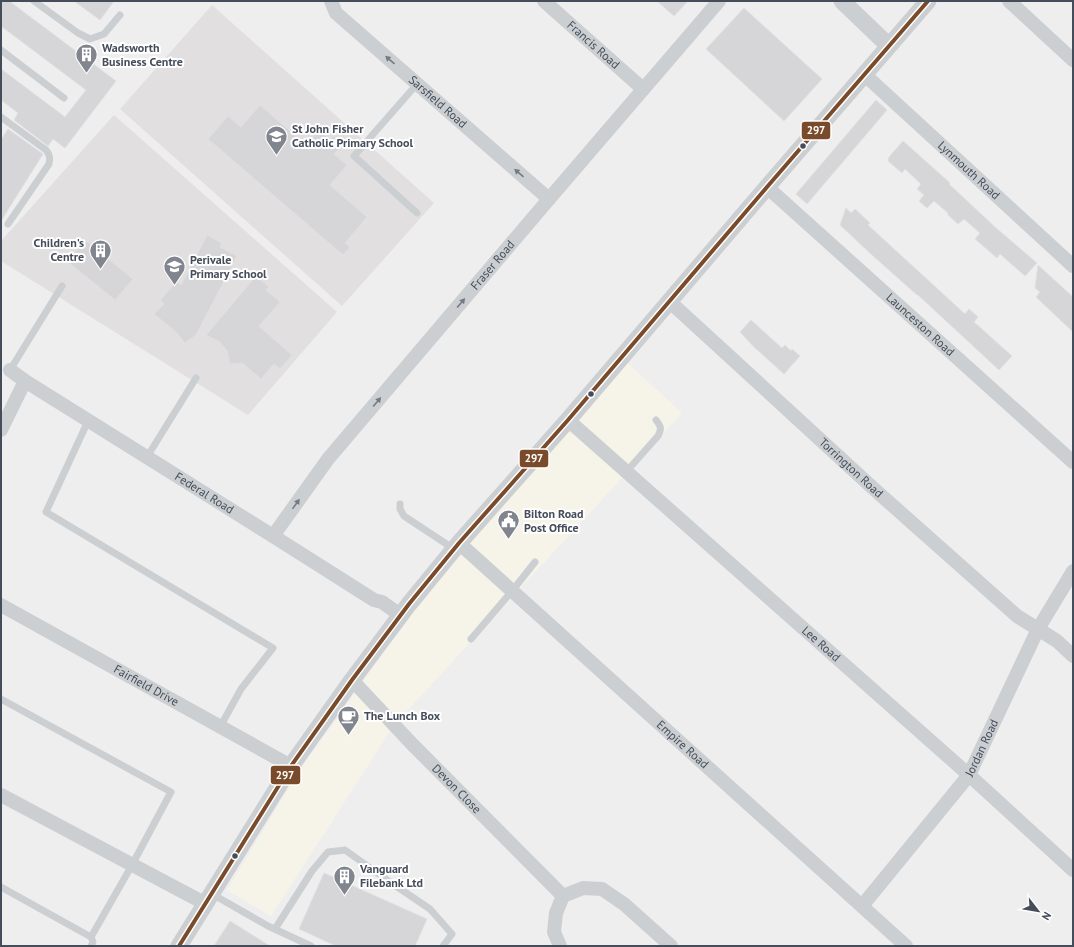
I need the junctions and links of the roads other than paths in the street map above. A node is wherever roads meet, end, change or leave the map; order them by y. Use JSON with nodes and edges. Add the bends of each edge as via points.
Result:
{"nodes":[{"id":1,"x":34,"y":1,"type":"edge"},
{"id":2,"x":331,"y":1,"type":"edge"},
{"id":3,"x":544,"y":1,"type":"edge"},
{"id":4,"x":719,"y":1,"type":"edge"},
{"id":5,"x":842,"y":1,"type":"edge"},
{"id":6,"x":928,"y":1,"type":"edge"},
{"id":7,"x":1009,"y":1,"type":"edge"},
{"id":8,"x":120,"y":15,"type":"dead end"},
{"id":9,"x":889,"y":46,"type":"junction"},
{"id":10,"x":1,"y":50,"type":"edge"},
{"id":11,"x":1073,"y":60,"type":"edge"},
{"id":12,"x":865,"y":75,"type":"junction"},
{"id":13,"x":417,"y":84,"type":"junction"},
{"id":14,"x":643,"y":89,"type":"junction"},
{"id":15,"x":64,"y":98,"type":"dead end"},
{"id":16,"x":1,"y":117,"type":"edge"},
{"id":17,"x":766,"y":187,"type":"junction"},
{"id":18,"x":549,"y":199,"type":"junction"},
{"id":19,"x":417,"y":213,"type":"dead end"},
{"id":20,"x":8,"y":224,"type":"dead end"},
{"id":21,"x":1073,"y":266,"type":"edge"},
{"id":22,"x":62,"y":286,"type":"dead end"},
{"id":23,"x":669,"y":301,"type":"junction"},
{"id":24,"x":10,"y":370,"type":"joint"},
{"id":25,"x":196,"y":378,"type":"dead end"},
{"id":26,"x":24,"y":381,"type":"junction"},
{"id":27,"x":568,"y":420,"type":"junction"},
{"id":28,"x":656,"y":420,"type":"dead end"},
{"id":29,"x":88,"y":421,"type":"junction"},
{"id":30,"x":1,"y":430,"type":"edge"},
{"id":31,"x":147,"y":457,"type":"junction"},
{"id":32,"x":1073,"y":462,"type":"edge"},
{"id":33,"x":626,"y":472,"type":"junction"},
{"id":34,"x":400,"y":504,"type":"dead end"},
{"id":35,"x":273,"y":536,"type":"junction"},
{"id":36,"x":456,"y":546,"type":"junction"},
{"id":37,"x":535,"y":562,"type":"dead end"},
{"id":38,"x":1073,"y":571,"type":"edge"},
{"id":39,"x":512,"y":591,"type":"junction"},
{"id":40,"x":1,"y":605,"type":"edge"},
{"id":41,"x":400,"y":615,"type":"junction"},
{"id":42,"x":1038,"y":628,"type":"junction"},
{"id":43,"x":471,"y":639,"type":"dead end"},
{"id":44,"x":1073,"y":656,"type":"edge"},
{"id":45,"x":352,"y":680,"type":"junction"},
{"id":46,"x":1,"y":699,"type":"edge"},
{"id":47,"x":220,"y":727,"type":"junction"},
{"id":48,"x":291,"y":766,"type":"junction"},
{"id":49,"x":970,"y":775,"type":"junction"},
{"id":50,"x":1,"y":795,"type":"edge"},
{"id":51,"x":132,"y":865,"type":"junction"},
{"id":52,"x":1073,"y":870,"type":"edge"},
{"id":53,"x":1,"y":887,"type":"edge"},
{"id":54,"x":563,"y":896,"type":"junction"},
{"id":55,"x":209,"y":899,"type":"junction"},
{"id":56,"x":862,"y":906,"type":"junction"},
{"id":57,"x":275,"y":929,"type":"junction"},
{"id":58,"x":91,"y":937,"type":"junction"},
{"id":59,"x":92,"y":946,"type":"edge"},
{"id":60,"x":179,"y":946,"type":"edge"},
{"id":61,"x":311,"y":946,"type":"edge"},
{"id":62,"x":443,"y":946,"type":"edge"},
{"id":63,"x":560,"y":946,"type":"edge"},
{"id":64,"x":671,"y":946,"type":"edge"},
{"id":65,"x":906,"y":946,"type":"edge"}],
"edges":[{"from":1,"to":8,"type":"lane","via":[[90,39],[104,34]]},
{"from":13,"to":2,"type":"street","name":"Sarsfield Road","one_way":true,"via":[[336,13]]},
{"from":3,"to":14,"type":"street","name":"Francis Road"},
{"from":4,"to":14,"type":"street","name":"Fraser Road"},
{"from":5,"to":9,"type":"street"},
{"from":6,"to":9,"type":"street"},
{"from":7,"to":11,"type":"street"},
{"from":9,"to":12,"type":"street"},
{"from":10,"to":15,"type":"lane"},
{"from":12,"to":17,"type":"street"},
{"from":12,"to":21,"type":"street","name":"Lynmouth Road"},
{"from":18,"to":13,"type":"street","name":"Sarsfield Road","one_way":true},
{"from":13,"to":19,"type":"lane","via":[[354,156]]},
{"from":14,"to":18,"type":"street","name":"Fraser Road"},
{"from":16,"to":20,"type":"lane","via":[[46,150],[50,158],[49,164]]},
{"from":17,"to":23,"type":"street"},
{"from":17,"to":32,"type":"street","name":"Launceston Road"},
{"from":35,"to":18,"type":"street","name":"Fraser Road","one_way":true,"via":[[328,459]]},
{"from":22,"to":24,"type":"lane"},
{"from":23,"to":27,"type":"street"},
{"from":23,"to":42,"type":"street","name":"Torrington Road","via":[[1017,616]]},
{"from":24,"to":26,"type":"street","name":"Federal Road"},
{"from":25,"to":31,"type":"lane"},
{"from":26,"to":29,"type":"street","name":"Federal Road"},
{"from":26,"to":30,"type":"street"},
{"from":27,"to":33,"type":"street","name":"Lee Road"},
{"from":27,"to":36,"type":"street"},
{"from":28,"to":33,"type":"lane","via":[[661,431]]},
{"from":29,"to":31,"type":"street","name":"Federal Road"},
{"from":29,"to":47,"type":"lane","via":[[46,512],[273,648],[241,689]]},
{"from":31,"to":35,"type":"street","name":"Federal Road"},
{"from":33,"to":49,"type":"street","name":"Lee Road"},
{"from":34,"to":36,"type":"lane","via":[[404,516]]},
{"from":35,"to":41,"type":"street","name":"Federal Road"},
{"from":36,"to":39,"type":"street","name":"Empire Road"},
{"from":36,"to":41,"type":"street"},
{"from":37,"to":39,"type":"lane"},
{"from":38,"to":42,"type":"street","name":"Jordan Road"},
{"from":39,"to":43,"type":"lane"},
{"from":39,"to":56,"type":"street","name":"Empire Road"},
{"from":40,"to":47,"type":"street","name":"Fairfield Drive"},
{"from":41,"to":45,"type":"street"},
{"from":42,"to":44,"type":"street","name":"Torrington Road"},
{"from":42,"to":49,"type":"street","name":"Jordan Road"},
{"from":45,"to":48,"type":"street"},
{"from":45,"to":54,"type":"street","name":"Devon Close"},
{"from":46,"to":51,"type":"lane","via":[[170,792]]},
{"from":47,"to":48,"type":"street","name":"Fairfield Drive"},
{"from":48,"to":55,"type":"street"},
{"from":49,"to":52,"type":"street","name":"Lee Road"},
{"from":49,"to":56,"type":"street","name":"Jordan Road"},
{"from":50,"to":51,"type":"street"},
{"from":51,"to":55,"type":"street"},
{"from":51,"to":58,"type":"lane"},
{"from":53,"to":58,"type":"lane"},
{"from":54,"to":63,"type":"street","via":[[556,913],[554,932]]},
{"from":54,"to":64,"type":"street","via":[[582,888],[602,888]]},
{"from":55,"to":57,"type":"lane"},
{"from":55,"to":60,"type":"street"},
{"from":56,"to":65,"type":"street","name":"Empire Road"},
{"from":57,"to":61,"type":"lane"},
{"from":57,"to":62,"type":"lane","via":[[312,870],[328,852],[345,850],[430,909],[452,934]]},
{"from":58,"to":59,"type":"lane"}]}
